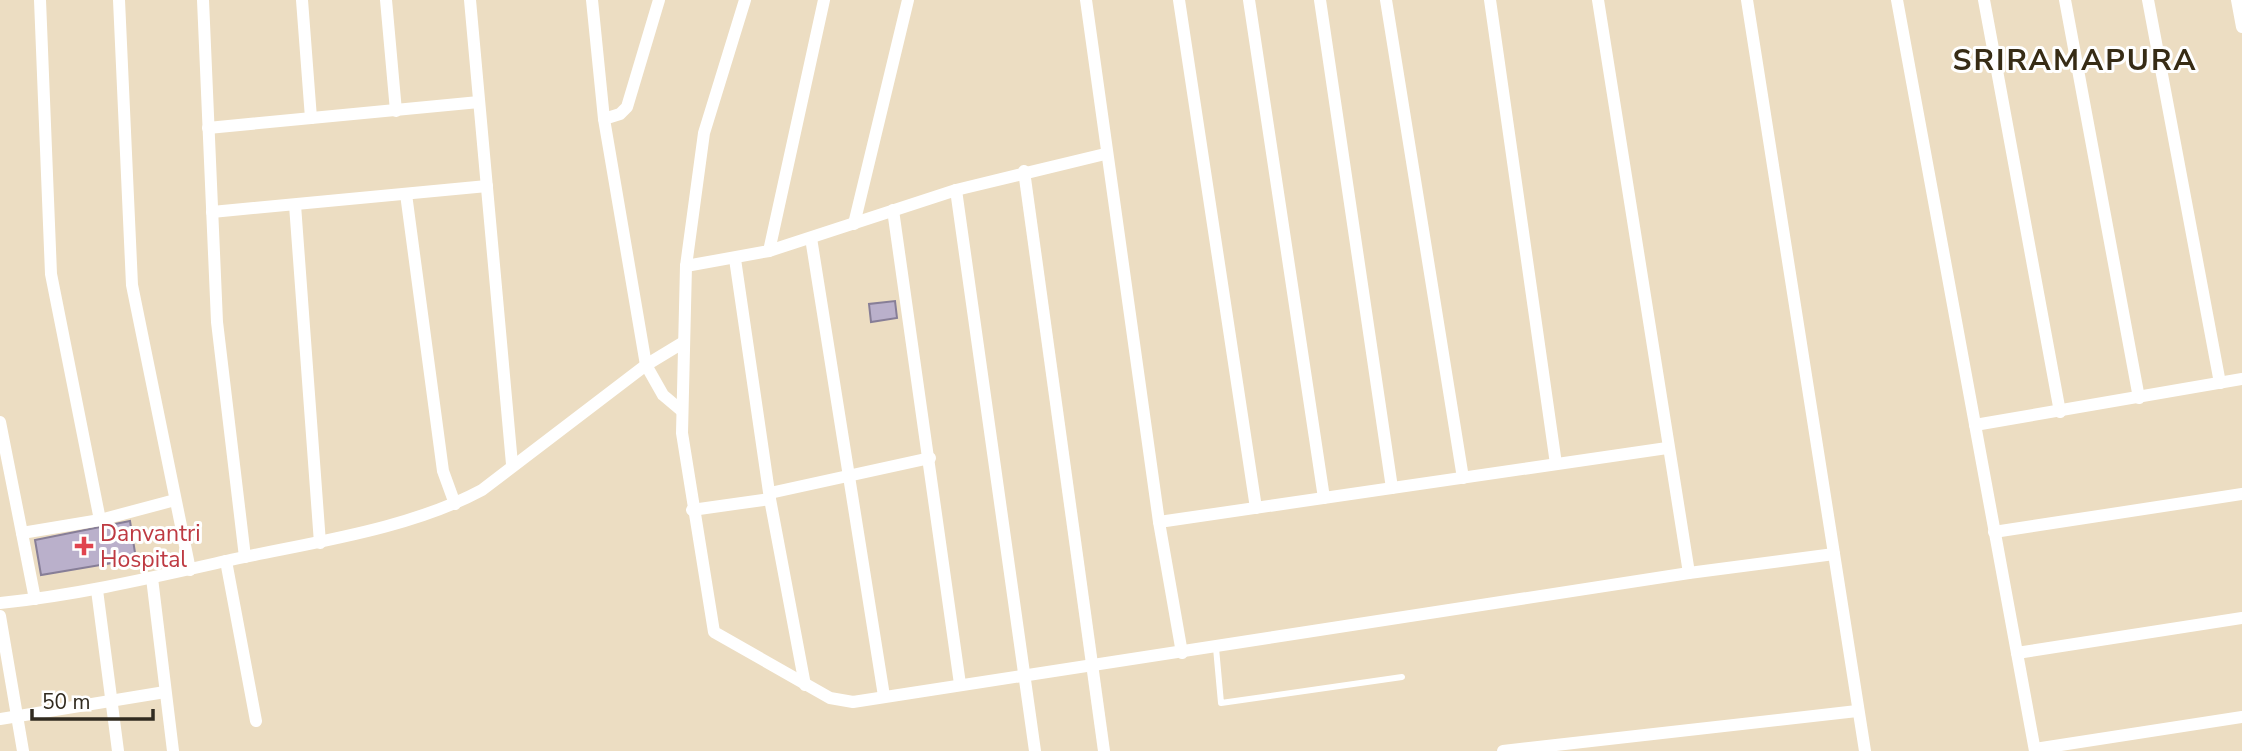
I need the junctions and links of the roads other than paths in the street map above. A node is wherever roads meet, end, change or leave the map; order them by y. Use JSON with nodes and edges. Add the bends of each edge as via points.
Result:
{"nodes":[{"id":1,"x":40,"y":0,"type":"edge"},
{"id":2,"x":119,"y":0,"type":"edge"},
{"id":3,"x":203,"y":0,"type":"edge"},
{"id":4,"x":302,"y":0,"type":"edge"},
{"id":5,"x":386,"y":0,"type":"edge"},
{"id":6,"x":470,"y":0,"type":"edge"},
{"id":7,"x":592,"y":0,"type":"edge"},
{"id":8,"x":659,"y":0,"type":"edge"},
{"id":9,"x":745,"y":0,"type":"edge"},
{"id":10,"x":824,"y":0,"type":"edge"},
{"id":11,"x":908,"y":0,"type":"edge"},
{"id":12,"x":1086,"y":0,"type":"edge"},
{"id":13,"x":1179,"y":0,"type":"edge"},
{"id":14,"x":1249,"y":0,"type":"edge"},
{"id":15,"x":1320,"y":0,"type":"edge"},
{"id":16,"x":1386,"y":0,"type":"edge"},
{"id":17,"x":1490,"y":0,"type":"edge"},
{"id":18,"x":1598,"y":0,"type":"edge"},
{"id":19,"x":1747,"y":0,"type":"edge"},
{"id":20,"x":1897,"y":0,"type":"edge"},
{"id":21,"x":1984,"y":0,"type":"edge"},
{"id":22,"x":2065,"y":0,"type":"edge"},
{"id":23,"x":2148,"y":0,"type":"edge"},
{"id":24,"x":2237,"y":0,"type":"edge"},
{"id":25,"x":2242,"y":27,"type":"edge"},
{"id":26,"x":479,"y":102,"type":"junction"},
{"id":27,"x":396,"y":111,"type":"junction"},
{"id":28,"x":311,"y":118,"type":"junction"},
{"id":29,"x":604,"y":118,"type":"junction"},
{"id":30,"x":208,"y":128,"type":"junction"},
{"id":31,"x":1105,"y":154,"type":"junction"},
{"id":32,"x":1024,"y":172,"type":"junction"},
{"id":33,"x":487,"y":186,"type":"junction"},
{"id":34,"x":956,"y":190,"type":"junction"},
{"id":35,"x":406,"y":194,"type":"junction"},
{"id":36,"x":295,"y":205,"type":"junction"},
{"id":37,"x":893,"y":210,"type":"junction"},
{"id":38,"x":212,"y":212,"type":"junction"},
{"id":39,"x":854,"y":224,"type":"junction"},
{"id":40,"x":811,"y":238,"type":"junction"},
{"id":41,"x":769,"y":251,"type":"junction"},
{"id":42,"x":735,"y":259,"type":"junction"},
{"id":43,"x":686,"y":266,"type":"junction"},
{"id":44,"x":684,"y":342,"type":"junction"},
{"id":45,"x":646,"y":365,"type":"junction"},
{"id":46,"x":2242,"y":379,"type":"edge"},
{"id":47,"x":2220,"y":383,"type":"junction"},
{"id":48,"x":2139,"y":398,"type":"junction"},
{"id":49,"x":682,"y":411,"type":"junction"},
{"id":50,"x":2060,"y":412,"type":"junction"},
{"id":51,"x":0,"y":422,"type":"edge"},
{"id":52,"x":1975,"y":425,"type":"junction"},
{"id":53,"x":1667,"y":448,"type":"junction"},
{"id":54,"x":930,"y":458,"type":"junction"},
{"id":55,"x":512,"y":464,"type":"junction"},
{"id":56,"x":1556,"y":464,"type":"junction"},
{"id":57,"x":849,"y":477,"type":"junction"},
{"id":58,"x":1463,"y":478,"type":"junction"},
{"id":59,"x":1392,"y":488,"type":"junction"},
{"id":60,"x":2242,"y":494,"type":"edge"},
{"id":61,"x":770,"y":496,"type":"junction"},
{"id":62,"x":1324,"y":498,"type":"junction"},
{"id":63,"x":175,"y":500,"type":"junction"},
{"id":64,"x":455,"y":504,"type":"junction"},
{"id":65,"x":1256,"y":508,"type":"junction"},
{"id":66,"x":692,"y":510,"type":"junction"},
{"id":67,"x":100,"y":520,"type":"junction"},
{"id":68,"x":1159,"y":522,"type":"junction"},
{"id":69,"x":1994,"y":532,"type":"junction"},
{"id":70,"x":22,"y":533,"type":"junction"},
{"id":71,"x":320,"y":543,"type":"junction"},
{"id":72,"x":1834,"y":554,"type":"junction"},
{"id":73,"x":245,"y":557,"type":"junction"},
{"id":74,"x":226,"y":561,"type":"junction"},
{"id":75,"x":190,"y":570,"type":"junction"},
{"id":76,"x":1689,"y":573,"type":"junction"},
{"id":77,"x":152,"y":578,"type":"junction"},
{"id":78,"x":97,"y":590,"type":"junction"},
{"id":79,"x":35,"y":599,"type":"junction"},
{"id":80,"x":0,"y":603,"type":"edge"},
{"id":81,"x":0,"y":616,"type":"edge"},
{"id":82,"x":2242,"y":618,"type":"edge"},
{"id":83,"x":1216,"y":648,"type":"junction"},
{"id":84,"x":1182,"y":653,"type":"junction"},
{"id":85,"x":2017,"y":653,"type":"junction"},
{"id":86,"x":1092,"y":665,"type":"junction"},
{"id":87,"x":1023,"y":675,"type":"junction"},
{"id":88,"x":1402,"y":677,"type":"dead end"},
{"id":89,"x":960,"y":684,"type":"junction"},
{"id":90,"x":805,"y":685,"type":"junction"},
{"id":91,"x":165,"y":692,"type":"junction"},
{"id":92,"x":884,"y":696,"type":"junction"},
{"id":93,"x":113,"y":700,"type":"junction"},
{"id":94,"x":1857,"y":711,"type":"junction"},
{"id":95,"x":17,"y":716,"type":"junction"},
{"id":96,"x":2242,"y":717,"type":"edge"},
{"id":97,"x":0,"y":719,"type":"edge"},
{"id":98,"x":257,"y":721,"type":"dead end"},
{"id":99,"x":2035,"y":750,"type":"edge"},
{"id":100,"x":23,"y":751,"type":"edge"},
{"id":101,"x":118,"y":751,"type":"edge"},
{"id":102,"x":173,"y":751,"type":"edge"},
{"id":103,"x":1035,"y":751,"type":"edge"},
{"id":104,"x":1104,"y":751,"type":"edge"},
{"id":105,"x":1503,"y":751,"type":"edge"},
{"id":106,"x":1865,"y":751,"type":"edge"}],
"edges":[{"from":1,"to":67,"type":"street","via":[[51,274]]},
{"from":2,"to":63,"type":"street","via":[[132,285]]},
{"from":3,"to":30,"type":"street"},
{"from":4,"to":28,"type":"street"},
{"from":5,"to":27,"type":"street"},
{"from":6,"to":26,"type":"street"},
{"from":7,"to":29,"type":"street"},
{"from":8,"to":29,"type":"street","via":[[626,107],[620,114]]},
{"from":9,"to":43,"type":"street","via":[[704,133]]},
{"from":10,"to":41,"type":"street"},
{"from":11,"to":39,"type":"street"},
{"from":12,"to":31,"type":"street"},
{"from":13,"to":65,"type":"street"},
{"from":14,"to":62,"type":"street"},
{"from":15,"to":59,"type":"street"},
{"from":16,"to":58,"type":"street"},
{"from":17,"to":56,"type":"street"},
{"from":18,"to":53,"type":"street"},
{"from":19,"to":72,"type":"street"},
{"from":20,"to":52,"type":"street"},
{"from":21,"to":50,"type":"street"},
{"from":22,"to":48,"type":"street"},
{"from":23,"to":47,"type":"street"},
{"from":24,"to":25,"type":"street"},
{"from":26,"to":27,"type":"street"},
{"from":26,"to":33,"type":"street"},
{"from":27,"to":28,"type":"street"},
{"from":28,"to":30,"type":"street"},
{"from":29,"to":45,"type":"street"},
{"from":30,"to":38,"type":"street"},
{"from":31,"to":32,"type":"street"},
{"from":31,"to":68,"type":"street"},
{"from":32,"to":34,"type":"street"},
{"from":32,"to":86,"type":"street"},
{"from":33,"to":35,"type":"street"},
{"from":33,"to":55,"type":"street"},
{"from":34,"to":37,"type":"street"},
{"from":34,"to":87,"type":"street"},
{"from":35,"to":36,"type":"street"},
{"from":35,"to":64,"type":"street","via":[[443,471]]},
{"from":36,"to":38,"type":"street"},
{"from":36,"to":71,"type":"street"},
{"from":37,"to":39,"type":"street"},
{"from":37,"to":54,"type":"street"},
{"from":38,"to":73,"type":"street","via":[[216,321]]},
{"from":39,"to":40,"type":"street"},
{"from":40,"to":41,"type":"street"},
{"from":40,"to":57,"type":"street"},
{"from":41,"to":42,"type":"street"},
{"from":42,"to":43,"type":"street"},
{"from":42,"to":61,"type":"street"},
{"from":43,"to":44,"type":"street"},
{"from":44,"to":45,"type":"street"},
{"from":44,"to":49,"type":"street"},
{"from":45,"to":49,"type":"street","via":[[663,395]]},
{"from":45,"to":55,"type":"street"},
{"from":46,"to":47,"type":"street"},
{"from":47,"to":48,"type":"street"},
{"from":48,"to":50,"type":"street"},
{"from":49,"to":66,"type":"street"},
{"from":50,"to":52,"type":"street"},
{"from":51,"to":70,"type":"street"},
{"from":52,"to":69,"type":"street"},
{"from":53,"to":56,"type":"street"},
{"from":53,"to":76,"type":"street"},
{"from":54,"to":57,"type":"street"},
{"from":54,"to":89,"type":"street"},
{"from":55,"to":64,"type":"street"},
{"from":56,"to":58,"type":"street"},
{"from":57,"to":61,"type":"street"},
{"from":57,"to":92,"type":"street"},
{"from":58,"to":59,"type":"street"},
{"from":59,"to":62,"type":"street"},
{"from":60,"to":69,"type":"street"},
{"from":61,"to":66,"type":"street"},
{"from":61,"to":90,"type":"street"},
{"from":62,"to":65,"type":"street"},
{"from":63,"to":67,"type":"street"},
{"from":63,"to":75,"type":"street"},
{"from":64,"to":71,"type":"street"},
{"from":65,"to":68,"type":"street"},
{"from":66,"to":90,"type":"street","via":[[714,632]]},
{"from":67,"to":70,"type":"street"},
{"from":68,"to":84,"type":"street"},
{"from":69,"to":85,"type":"street"},
{"from":70,"to":79,"type":"street"},
{"from":71,"to":73,"type":"street"},
{"from":72,"to":76,"type":"street"},
{"from":72,"to":94,"type":"street"},
{"from":73,"to":74,"type":"street"},
{"from":74,"to":75,"type":"street"},
{"from":74,"to":98,"type":"street"},
{"from":75,"to":77,"type":"street"},
{"from":76,"to":83,"type":"street"},
{"from":77,"to":78,"type":"street"},
{"from":77,"to":91,"type":"street"},
{"from":78,"to":79,"type":"street"},
{"from":78,"to":93,"type":"street"},
{"from":79,"to":80,"type":"street"},
{"from":81,"to":95,"type":"street"},
{"from":82,"to":85,"type":"street"},
{"from":83,"to":84,"type":"street"},
{"from":83,"to":88,"type":"lane","via":[[1221,703]]},
{"from":84,"to":86,"type":"street"},
{"from":85,"to":99,"type":"street"},
{"from":86,"to":87,"type":"street"},
{"from":86,"to":104,"type":"street"},
{"from":87,"to":89,"type":"street"},
{"from":87,"to":103,"type":"street"},
{"from":89,"to":92,"type":"street"},
{"from":90,"to":92,"type":"street","via":[[830,698],[853,702]]},
{"from":91,"to":93,"type":"street"},
{"from":91,"to":102,"type":"street"},
{"from":93,"to":95,"type":"street"},
{"from":93,"to":101,"type":"street"},
{"from":94,"to":105,"type":"street"},
{"from":94,"to":106,"type":"street"},
{"from":95,"to":97,"type":"street"},
{"from":95,"to":100,"type":"street"},
{"from":96,"to":99,"type":"street"}]}
